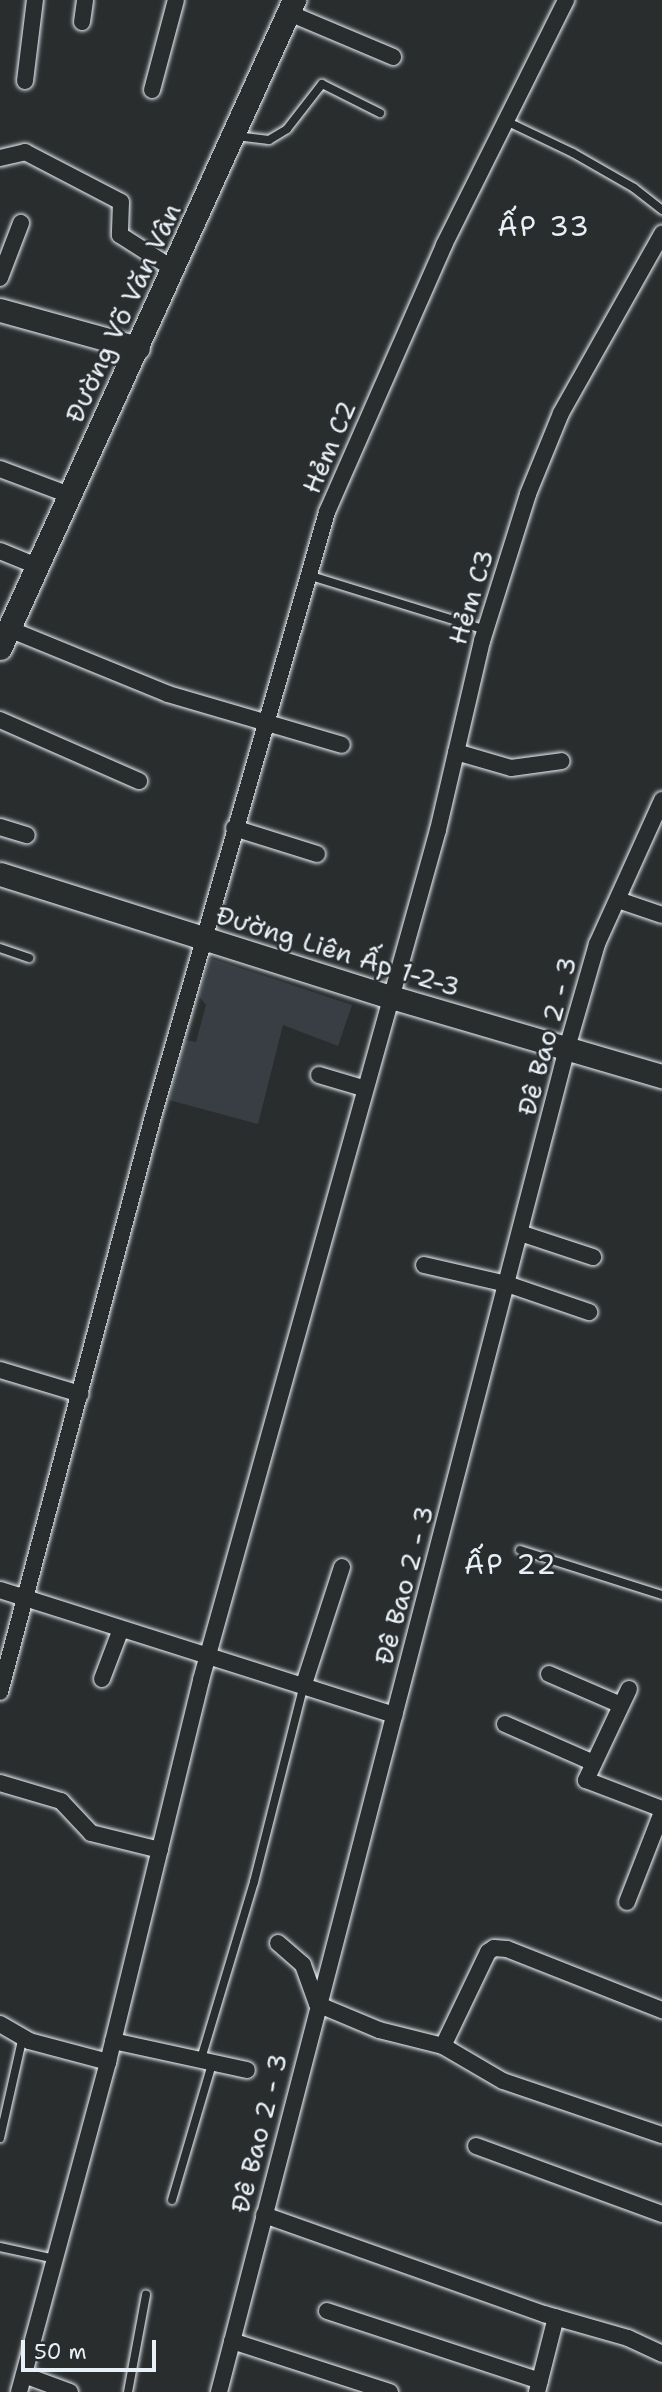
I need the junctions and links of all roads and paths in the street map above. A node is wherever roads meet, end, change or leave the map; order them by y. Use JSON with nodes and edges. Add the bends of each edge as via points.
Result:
{"nodes":[{"id":1,"x":35,"y":0,"type":"edge"},
{"id":2,"x":85,"y":0,"type":"edge"},
{"id":3,"x":176,"y":0,"type":"edge"},
{"id":4,"x":566,"y":0,"type":"edge"},
{"id":5,"x":291,"y":6,"type":"edge"},
{"id":6,"x":82,"y":22,"type":"dead end"},
{"id":7,"x":393,"y":57,"type":"dead end"},
{"id":8,"x":25,"y":81,"type":"dead end"},
{"id":9,"x":152,"y":90,"type":"dead end"},
{"id":10,"x":380,"y":113,"type":"dead end"},
{"id":11,"x":506,"y":121,"type":"junction"},
{"id":12,"x":236,"y":136,"type":"junction"},
{"id":13,"x":0,"y":158,"type":"edge"},
{"id":14,"x":662,"y":210,"type":"edge"},
{"id":15,"x":21,"y":223,"type":"dead end"},
{"id":16,"x":662,"y":234,"type":"edge"},
{"id":17,"x":175,"y":270,"type":"junction"},
{"id":18,"x":0,"y":278,"type":"edge"},
{"id":19,"x":0,"y":310,"type":"edge"},
{"id":20,"x":138,"y":348,"type":"junction"},
{"id":21,"x":0,"y":469,"type":"edge"},
{"id":22,"x":69,"y":495,"type":"junction"},
{"id":23,"x":0,"y":551,"type":"edge"},
{"id":24,"x":39,"y":568,"type":"junction"},
{"id":25,"x":308,"y":575,"type":"junction"},
{"id":26,"x":486,"y":631,"type":"junction"},
{"id":27,"x":4,"y":638,"type":"edge"},
{"id":28,"x":0,"y":720,"type":"edge"},
{"id":29,"x":265,"y":720,"type":"junction"},
{"id":30,"x":342,"y":745,"type":"dead end"},
{"id":31,"x":456,"y":752,"type":"junction"},
{"id":32,"x":562,"y":761,"type":"dead end"},
{"id":33,"x":139,"y":781,"type":"dead end"},
{"id":34,"x":662,"y":800,"type":"edge"},
{"id":35,"x":0,"y":827,"type":"edge"},
{"id":36,"x":234,"y":828,"type":"junction"},
{"id":37,"x":27,"y":835,"type":"dead end"},
{"id":38,"x":317,"y":854,"type":"dead end"},
{"id":39,"x":0,"y":874,"type":"edge"},
{"id":40,"x":618,"y":900,"type":"junction"},
{"id":41,"x":662,"y":915,"type":"edge"},
{"id":42,"x":207,"y":940,"type":"junction"},
{"id":43,"x":0,"y":948,"type":"edge"},
{"id":44,"x":29,"y":958,"type":"dead end"},
{"id":45,"x":391,"y":998,"type":"junction"},
{"id":46,"x":567,"y":1048,"type":"junction"},
{"id":47,"x":319,"y":1075,"type":"dead end"},
{"id":48,"x":662,"y":1076,"type":"edge"},
{"id":49,"x":363,"y":1088,"type":"junction"},
{"id":50,"x":520,"y":1233,"type":"junction"},
{"id":51,"x":593,"y":1257,"type":"dead end"},
{"id":52,"x":424,"y":1265,"type":"dead end"},
{"id":53,"x":507,"y":1284,"type":"junction"},
{"id":54,"x":589,"y":1312,"type":"dead end"},
{"id":55,"x":0,"y":1370,"type":"edge"},
{"id":56,"x":80,"y":1394,"type":"junction"},
{"id":57,"x":520,"y":1550,"type":"dead end"},
{"id":58,"x":342,"y":1567,"type":"dead end"},
{"id":59,"x":0,"y":1590,"type":"edge"},
{"id":60,"x":662,"y":1595,"type":"edge"},
{"id":61,"x":25,"y":1599,"type":"junction"},
{"id":62,"x":121,"y":1629,"type":"junction"},
{"id":63,"x":208,"y":1656,"type":"junction"},
{"id":64,"x":549,"y":1674,"type":"dead end"},
{"id":65,"x":102,"y":1679,"type":"dead end"},
{"id":66,"x":304,"y":1684,"type":"junction"},
{"id":67,"x":629,"y":1689,"type":"dead end"},
{"id":68,"x":0,"y":1692,"type":"edge"},
{"id":69,"x":621,"y":1705,"type":"junction"},
{"id":70,"x":395,"y":1715,"type":"junction"},
{"id":71,"x":505,"y":1724,"type":"dead end"},
{"id":72,"x":594,"y":1763,"type":"junction"},
{"id":73,"x":0,"y":1783,"type":"edge"},
{"id":74,"x":662,"y":1810,"type":"edge"},
{"id":75,"x":160,"y":1850,"type":"junction"},
{"id":76,"x":627,"y":1902,"type":"dead end"},
{"id":77,"x":278,"y":1943,"type":"dead end"},
{"id":78,"x":317,"y":2004,"type":"junction"},
{"id":79,"x":662,"y":2010,"type":"edge"},
{"id":80,"x":0,"y":2024,"type":"edge"},
{"id":81,"x":23,"y":2036,"type":"junction"},
{"id":82,"x":113,"y":2041,"type":"junction"},
{"id":83,"x":443,"y":2046,"type":"junction"},
{"id":84,"x":108,"y":2062,"type":"junction"},
{"id":85,"x":206,"y":2063,"type":"junction"},
{"id":86,"x":247,"y":2070,"type":"dead end"},
{"id":87,"x":662,"y":2135,"type":"edge"},
{"id":88,"x":0,"y":2138,"type":"edge"},
{"id":89,"x":476,"y":2146,"type":"dead end"},
{"id":90,"x":172,"y":2200,"type":"dead end"},
{"id":91,"x":662,"y":2214,"type":"edge"},
{"id":92,"x":264,"y":2216,"type":"junction"},
{"id":93,"x":0,"y":2247,"type":"edge"},
{"id":94,"x":55,"y":2259,"type":"junction"},
{"id":95,"x":146,"y":2295,"type":"dead end"},
{"id":96,"x":327,"y":2311,"type":"dead end"},
{"id":97,"x":556,"y":2317,"type":"junction"},
{"id":98,"x":232,"y":2341,"type":"junction"},
{"id":99,"x":661,"y":2350,"type":"edge"},
{"id":100,"x":24,"y":2375,"type":"junction"},
{"id":101,"x":538,"y":2386,"type":"edge"},
{"id":102,"x":19,"y":2392,"type":"edge"},
{"id":103,"x":70,"y":2392,"type":"edge"},
{"id":104,"x":128,"y":2392,"type":"edge"},
{"id":105,"x":219,"y":2392,"type":"edge"},
{"id":106,"x":390,"y":2392,"type":"edge"}],
"edges":[{"from":1,"to":8,"type":"street"},
{"from":2,"to":6,"type":"street"},
{"from":3,"to":9,"type":"street"},
{"from":4,"to":11,"type":"street","name":"Hẻm C2"},
{"from":5,"to":7,"type":"street"},
{"from":5,"to":12,"type":"street","name":"Đường Võ Văn Vân"},
{"from":10,"to":12,"type":"lane","via":[[322,84],[278,135],[269,140]]},
{"from":11,"to":14,"type":"lane","via":[[594,165]]},
{"from":11,"to":25,"type":"street","name":"Hẻm C2","via":[[444,245],[327,512]]},
{"from":12,"to":17,"type":"street","name":"Đường Võ Văn Vân"},
{"from":13,"to":17,"type":"street","via":[[25,152],[121,202],[120,235]]},
{"from":15,"to":18,"type":"street"},
{"from":16,"to":26,"type":"street","name":"Hẻm C3","via":[[561,414],[528,494]]},
{"from":17,"to":20,"type":"street","name":"Đường Võ Văn Vân"},
{"from":19,"to":20,"type":"street"},
{"from":20,"to":22,"type":"street","name":"Đường Võ Văn Vân"},
{"from":21,"to":22,"type":"street"},
{"from":22,"to":24,"type":"street","name":"Đường Võ Văn Vân"},
{"from":23,"to":24,"type":"street"},
{"from":24,"to":27,"type":"street","name":"Đường Võ Văn Vân"},
{"from":25,"to":26,"type":"lane"},
{"from":25,"to":29,"type":"street","name":"Hẻm C2"},
{"from":26,"to":31,"type":"street","name":"Hẻm C3"},
{"from":27,"to":29,"type":"street","via":[[168,694]]},
{"from":28,"to":33,"type":"street"},
{"from":29,"to":30,"type":"street"},
{"from":29,"to":36,"type":"street","name":"Hẻm C2"},
{"from":31,"to":32,"type":"street","via":[[511,768]]},
{"from":31,"to":45,"type":"street","name":"Hẻm C3"},
{"from":34,"to":40,"type":"street","name":"Đê Bao 2 - 3"},
{"from":35,"to":37,"type":"street"},
{"from":36,"to":38,"type":"street"},
{"from":36,"to":42,"type":"street","name":"Hẻm C2"},
{"from":39,"to":42,"type":"street","name":"Đường Liên Ấp 1-2-3"},
{"from":40,"to":41,"type":"street"},
{"from":40,"to":46,"type":"street","name":"Đê Bao 2 - 3","via":[[597,944]]},
{"from":42,"to":45,"type":"street","name":"Đường Liên Ấp 1-2-3"},
{"from":42,"to":56,"type":"street","name":"Hẻm C2","via":[[154,1114]]},
{"from":43,"to":44,"type":"lane"},
{"from":45,"to":46,"type":"street","name":"Đường Liên Ấp 1-2-3"},
{"from":45,"to":49,"type":"street","name":"Hẻm C3"},
{"from":46,"to":48,"type":"street","name":"Đường Liên Ấp 1-2-3"},
{"from":46,"to":50,"type":"street","name":"Đê Bao 2 - 3"},
{"from":47,"to":49,"type":"street"},
{"from":49,"to":63,"type":"street","name":"Hẻm C3"},
{"from":50,"to":51,"type":"street"},
{"from":50,"to":53,"type":"street","name":"Đê Bao 2 - 3"},
{"from":52,"to":53,"type":"street"},
{"from":53,"to":54,"type":"street"},
{"from":53,"to":70,"type":"street","name":"Đê Bao 2 - 3"},
{"from":55,"to":56,"type":"street"},
{"from":56,"to":61,"type":"street","name":"Hẻm C2"},
{"from":57,"to":60,"type":"lane"},
{"from":58,"to":66,"type":"street"},
{"from":59,"to":61,"type":"street"},
{"from":61,"to":62,"type":"street"},
{"from":61,"to":68,"type":"street","name":"Hẻm C2"},
{"from":62,"to":63,"type":"street"},
{"from":62,"to":65,"type":"street"},
{"from":63,"to":66,"type":"street"},
{"from":63,"to":75,"type":"street","name":"Hẻm C3"},
{"from":64,"to":69,"type":"street"},
{"from":66,"to":70,"type":"street"},
{"from":66,"to":85,"type":"lane"},
{"from":67,"to":69,"type":"street"},
{"from":69,"to":72,"type":"street"},
{"from":70,"to":78,"type":"street","name":"Đê Bao 2 - 3"},
{"from":71,"to":72,"type":"street"},
{"from":72,"to":74,"type":"street","via":[[586,1780],[596,1787]]},
{"from":73,"to":75,"type":"street","via":[[61,1801],[91,1833]]},
{"from":74,"to":76,"type":"street"},
{"from":75,"to":82,"type":"street","name":"Hẻm C3"},
{"from":77,"to":78,"type":"street","via":[[303,1965]]},
{"from":78,"to":83,"type":"street","via":[[379,2030]]},
{"from":78,"to":92,"type":"street","name":"Đê Bao 2 - 3"},
{"from":79,"to":83,"type":"street","via":[[507,1949],[494,1948]]},
{"from":80,"to":81,"type":"street"},
{"from":81,"to":84,"type":"street"},
{"from":81,"to":88,"type":"lane"},
{"from":82,"to":84,"type":"street","name":"Hẻm C3"},
{"from":82,"to":85,"type":"street"},
{"from":83,"to":87,"type":"street","via":[[503,2081]]},
{"from":84,"to":94,"type":"street","name":"Hẻm C3"},
{"from":85,"to":86,"type":"street"},
{"from":85,"to":90,"type":"lane"},
{"from":89,"to":91,"type":"street"},
{"from":92,"to":97,"type":"street"},
{"from":92,"to":98,"type":"street","name":"Đê Bao 2 - 3"},
{"from":93,"to":94,"type":"lane"},
{"from":94,"to":100,"type":"street","name":"Hẻm C3"},
{"from":95,"to":104,"type":"lane"},
{"from":96,"to":101,"type":"street"},
{"from":97,"to":99,"type":"street"},
{"from":97,"to":101,"type":"street"},
{"from":98,"to":105,"type":"street","name":"Đê Bao 2 - 3"},
{"from":98,"to":106,"type":"street"},
{"from":100,"to":102,"type":"street","name":"Hẻm C3"},
{"from":100,"to":103,"type":"street"}]}
